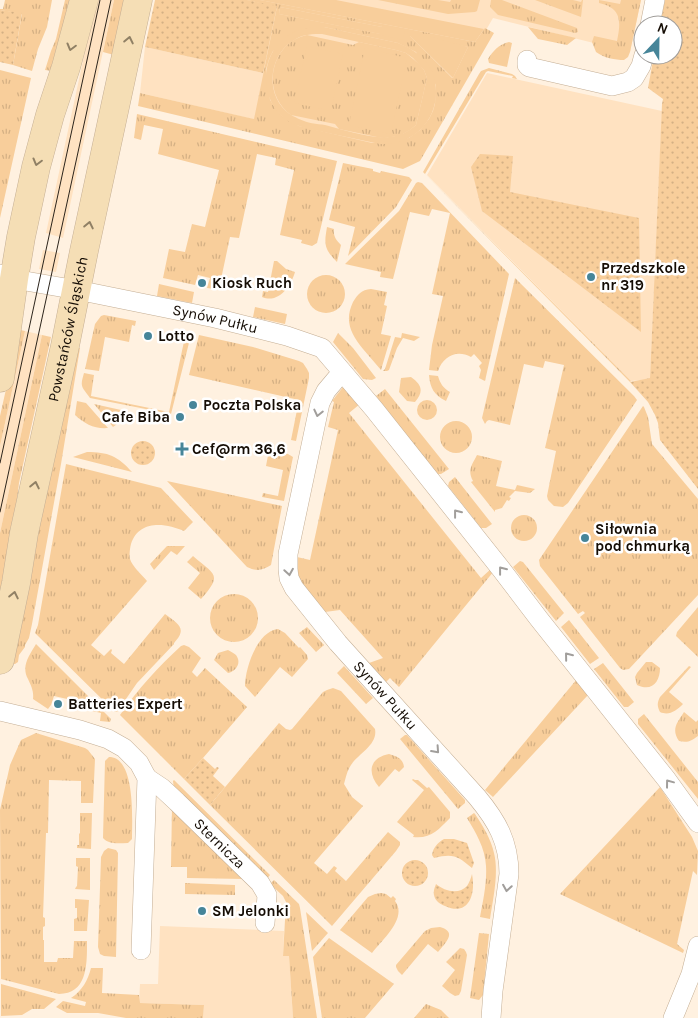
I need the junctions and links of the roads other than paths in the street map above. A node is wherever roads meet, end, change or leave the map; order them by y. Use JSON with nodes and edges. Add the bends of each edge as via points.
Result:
{"nodes":[{"id":1,"x":84,"y":0,"type":"edge"},
{"id":2,"x":138,"y":0,"type":"edge"},
{"id":3,"x":655,"y":0,"type":"edge"},
{"id":4,"x":652,"y":15,"type":"edge"},
{"id":5,"x":527,"y":60,"type":"dead end"},
{"id":6,"x":641,"y":65,"type":"edge"},
{"id":7,"x":7,"y":277,"type":"edge"},
{"id":8,"x":77,"y":290,"type":"junction"},
{"id":9,"x":342,"y":372,"type":"junction"},
{"id":10,"x":0,"y":378,"type":"edge"},
{"id":11,"x":0,"y":660,"type":"edge"},
{"id":12,"x":0,"y":711,"type":"edge"},
{"id":13,"x":146,"y":778,"type":"junction"},
{"id":14,"x":698,"y":823,"type":"edge"},
{"id":15,"x":265,"y":923,"type":"dead end"},
{"id":16,"x":698,"y":946,"type":"edge"},
{"id":17,"x":141,"y":950,"type":"dead end"},
{"id":18,"x":492,"y":1018,"type":"edge"},
{"id":19,"x":673,"y":1018,"type":"edge"}],
"edges":[{"from":1,"to":7,"type":"main road","one_way":true,"via":[[36,167],[21,237]]},
{"from":8,"to":2,"type":"main road","name":"Powstańców Śląskich","one_way":true},
{"from":3,"to":4,"type":"street"},
{"from":5,"to":6,"type":"street","via":[[529,67],[612,86],[634,78]]},
{"from":7,"to":8,"type":"street","name":"Synów Pułku"},
{"from":7,"to":10,"type":"main road"},
{"from":8,"to":9,"type":"street","name":"Synów Pułku","via":[[288,336],[322,348]]},
{"from":11,"to":8,"type":"main road","name":"Powstańców Śląskich","one_way":true},
{"from":14,"to":9,"type":"street","name":"Synów Pułku","one_way":true,"via":[[502,569]]},
{"from":9,"to":18,"type":"street","name":"Synów Pułku","one_way":true,"via":[[320,403],[288,554],[289,578],[338,643],[477,797],[500,829],[509,874]]},
{"from":12,"to":13,"type":"street","name":"Sternicza","via":[[108,739],[124,748],[139,763]]},
{"from":13,"to":15,"type":"street","name":"Sternicza","via":[[178,802],[260,883],[267,894]]},
{"from":13,"to":17,"type":"street"},
{"from":16,"to":19,"type":"street","via":[[691,974]]}]}
